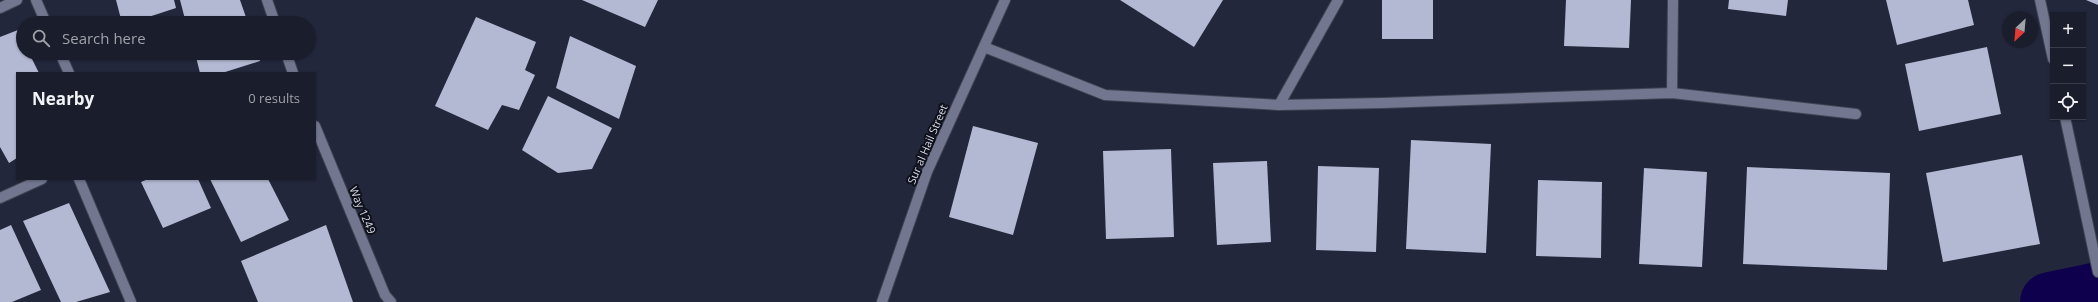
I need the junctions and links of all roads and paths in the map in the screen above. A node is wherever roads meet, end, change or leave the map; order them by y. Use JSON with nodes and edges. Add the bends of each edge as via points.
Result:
{"nodes":[{"id":1,"x":17,"y":0,"type":"edge"},
{"id":2,"x":36,"y":0,"type":"edge"},
{"id":3,"x":267,"y":0,"type":"edge"},
{"id":4,"x":1005,"y":0,"type":"edge"},
{"id":5,"x":1338,"y":0,"type":"edge"},
{"id":6,"x":1673,"y":0,"type":"edge"},
{"id":7,"x":2040,"y":0,"type":"edge"},
{"id":8,"x":0,"y":8,"type":"edge"},
{"id":9,"x":43,"y":16,"type":"edge"},
{"id":10,"x":273,"y":16,"type":"edge"},
{"id":11,"x":984,"y":47,"type":"junction"},
{"id":12,"x":2051,"y":48,"type":"edge"},
{"id":13,"x":63,"y":60,"type":"edge"},
{"id":14,"x":289,"y":60,"type":"edge"},
{"id":15,"x":68,"y":72,"type":"edge"},
{"id":16,"x":294,"y":72,"type":"edge"},
{"id":17,"x":1672,"y":93,"type":"junction"},
{"id":18,"x":1279,"y":105,"type":"junction"},
{"id":19,"x":1856,"y":114,"type":"dead end"},
{"id":20,"x":2066,"y":120,"type":"edge"},
{"id":21,"x":316,"y":128,"type":"edge"},
{"id":22,"x":40,"y":180,"type":"edge"},
{"id":23,"x":79,"y":180,"type":"edge"},
{"id":24,"x":0,"y":198,"type":"edge"},
{"id":25,"x":2098,"y":272,"type":"edge"},
{"id":26,"x":131,"y":302,"type":"edge"},
{"id":27,"x":390,"y":302,"type":"edge"},
{"id":28,"x":882,"y":302,"type":"edge"}],
"edges":[{"from":1,"to":8,"type":"street"},
{"from":2,"to":9,"type":"street"},
{"from":3,"to":10,"type":"street"},
{"from":4,"to":11,"type":"street","name":"Sur al Hail Street"},
{"from":5,"to":18,"type":"street"},
{"from":6,"to":17,"type":"street"},
{"from":7,"to":12,"type":"street"},
{"from":11,"to":18,"type":"street","via":[[1105,95]]},
{"from":11,"to":28,"type":"street","name":"Sur al Hail Street","via":[[927,172]]},
{"from":13,"to":15,"type":"street"},
{"from":14,"to":16,"type":"street"},
{"from":17,"to":18,"type":"street"},
{"from":17,"to":19,"type":"street"},
{"from":20,"to":25,"type":"street"},
{"from":21,"to":27,"type":"street","name":"Way 1249"},
{"from":22,"to":24,"type":"street"},
{"from":23,"to":26,"type":"street"}]}
